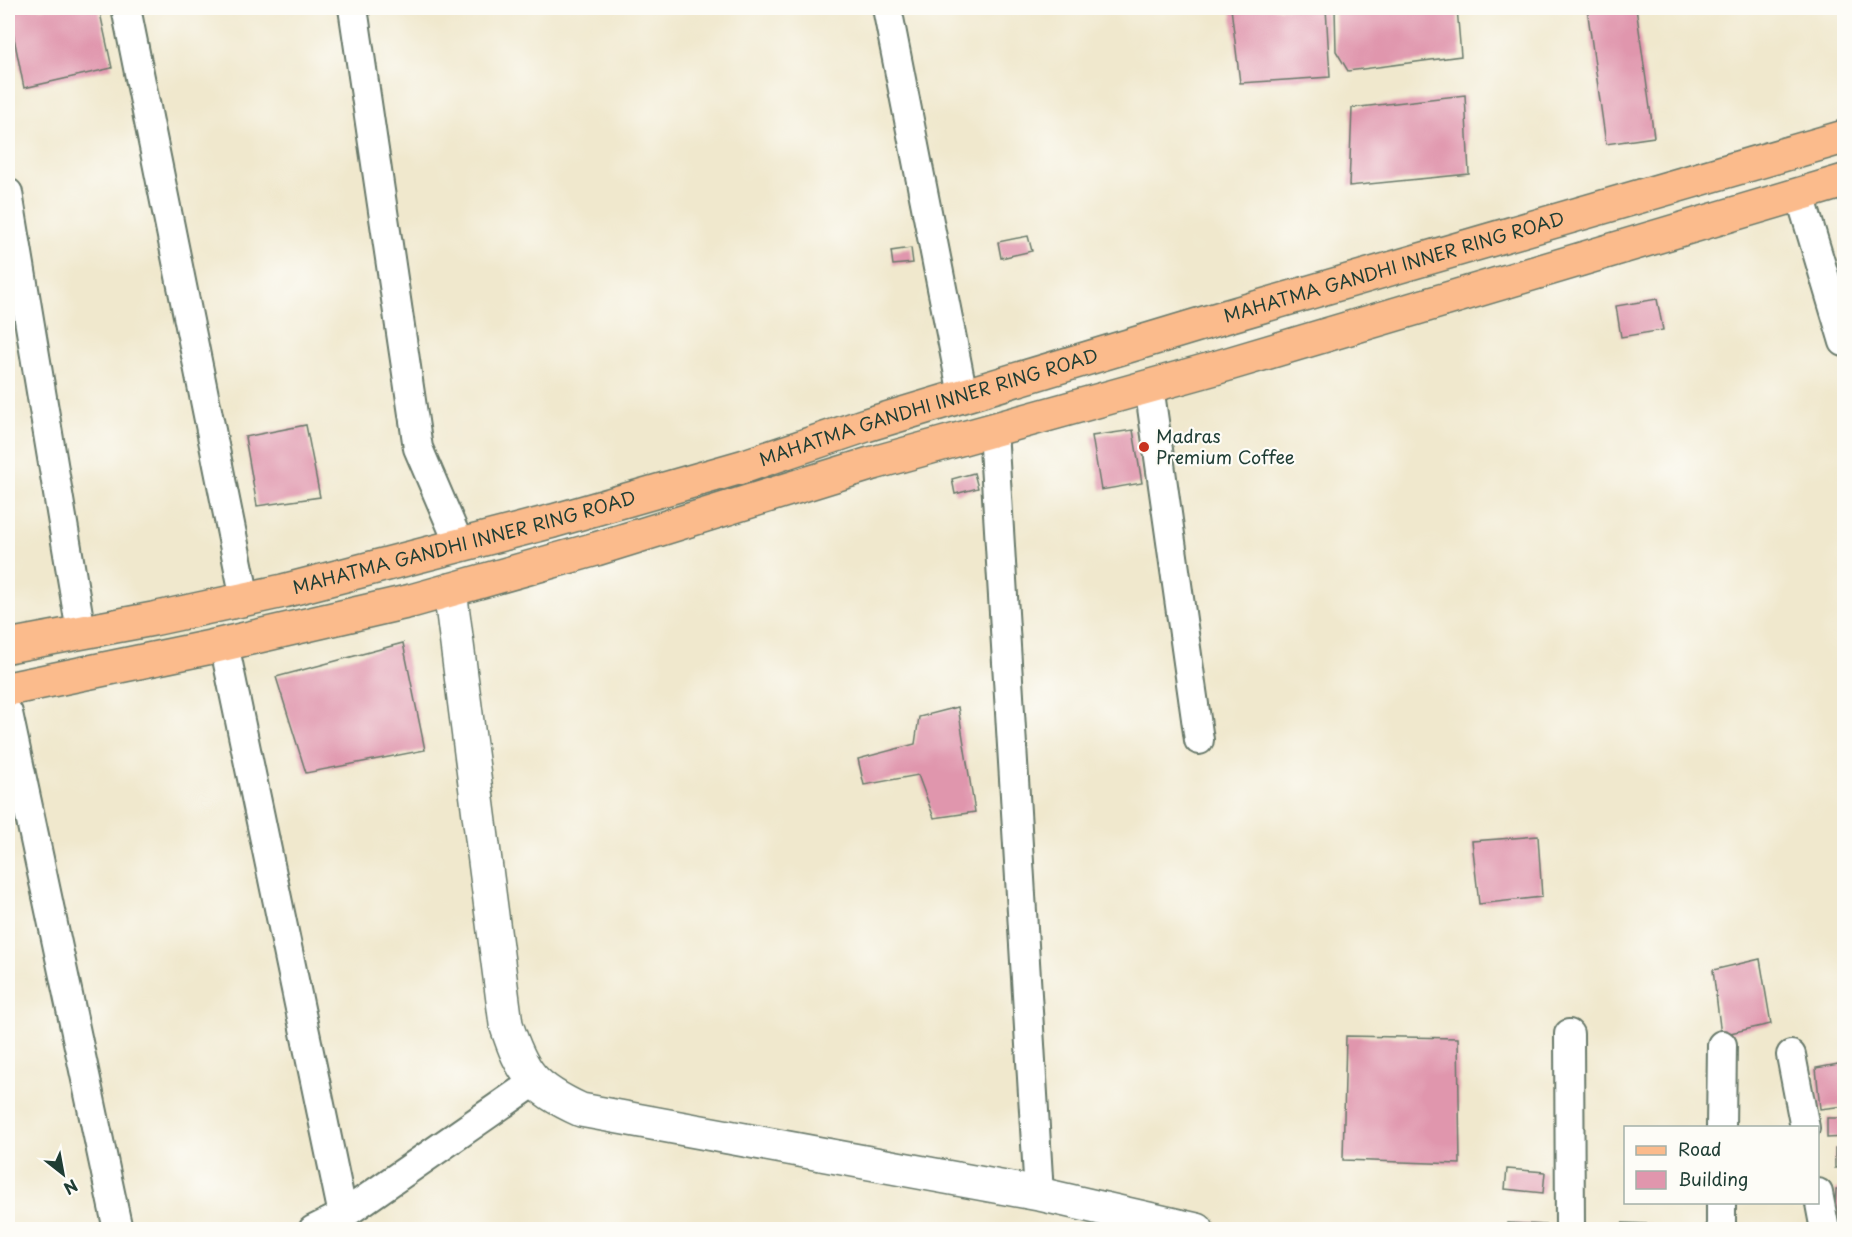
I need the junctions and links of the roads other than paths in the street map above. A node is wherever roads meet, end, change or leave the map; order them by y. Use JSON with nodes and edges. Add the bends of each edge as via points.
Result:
{"nodes":[{"id":1,"x":126,"y":8,"type":"edge"},
{"id":2,"x":352,"y":8,"type":"edge"},
{"id":3,"x":887,"y":8,"type":"edge"},
{"id":4,"x":1845,"y":137,"type":"edge"},
{"id":5,"x":1845,"y":181,"type":"edge"},
{"id":6,"x":8,"y":193,"type":"edge"},
{"id":7,"x":1800,"y":195,"type":"junction"},
{"id":8,"x":1845,"y":342,"type":"edge"},
{"id":9,"x":1149,"y":386,"type":"junction"},
{"id":10,"x":963,"y":395,"type":"junction"},
{"id":11,"x":993,"y":430,"type":"junction"},
{"id":12,"x":460,"y":546,"type":"junction"},
{"id":13,"x":450,"y":590,"type":"junction"},
{"id":14,"x":245,"y":599,"type":"junction"},
{"id":15,"x":81,"y":632,"type":"junction"},
{"id":16,"x":224,"y":644,"type":"junction"},
{"id":17,"x":8,"y":646,"type":"edge"},
{"id":18,"x":8,"y":689,"type":"edge"},
{"id":19,"x":8,"y":713,"type":"edge"},
{"id":20,"x":1199,"y":740,"type":"dead end"},
{"id":21,"x":1569,"y":1034,"type":"dead end"},
{"id":22,"x":1722,"y":1045,"type":"dead end"},
{"id":23,"x":1791,"y":1055,"type":"dead end"},
{"id":24,"x":534,"y":1082,"type":"junction"},
{"id":25,"x":1721,"y":1126,"type":"edge"},
{"id":26,"x":1805,"y":1126,"type":"edge"},
{"id":27,"x":1039,"y":1194,"type":"junction"},
{"id":28,"x":1819,"y":1198,"type":"edge"},
{"id":29,"x":1721,"y":1204,"type":"edge"},
{"id":30,"x":343,"y":1215,"type":"junction"},
{"id":31,"x":118,"y":1230,"type":"edge"},
{"id":32,"x":314,"y":1230,"type":"edge"},
{"id":33,"x":1197,"y":1230,"type":"edge"},
{"id":34,"x":1570,"y":1230,"type":"edge"},
{"id":35,"x":1721,"y":1230,"type":"edge"},
{"id":36,"x":1825,"y":1230,"type":"edge"}],
"edges":[{"from":1,"to":14,"type":"street"},
{"from":2,"to":12,"type":"street","via":[[418,448]]},
{"from":3,"to":10,"type":"street"},
{"from":4,"to":10,"type":"main road","name":"MAHATMA GANDHI INNER RING ROAD"},
{"from":5,"to":7,"type":"main road","name":"MAHATMA GANDHI INNER RING ROAD"},
{"from":6,"to":15,"type":"street"},
{"from":7,"to":8,"type":"street"},
{"from":7,"to":9,"type":"main road","name":"MAHATMA GANDHI INNER RING ROAD"},
{"from":9,"to":11,"type":"main road","name":"MAHATMA GANDHI INNER RING ROAD"},
{"from":9,"to":20,"type":"street"},
{"from":10,"to":12,"type":"main road","name":"MAHATMA GANDHI INNER RING ROAD","via":[[745,466]]},
{"from":11,"to":13,"type":"main road","name":"MAHATMA GANDHI INNER RING ROAD"},
{"from":11,"to":27,"type":"street"},
{"from":12,"to":14,"type":"main road","name":"MAHATMA GANDHI INNER RING ROAD"},
{"from":13,"to":16,"type":"main road","name":"MAHATMA GANDHI INNER RING ROAD"},
{"from":13,"to":24,"type":"street","via":[[506,1024],[516,1054]]},
{"from":14,"to":15,"type":"main road","name":"MAHATMA GANDHI INNER RING ROAD"},
{"from":15,"to":17,"type":"main road","name":"MAHATMA GANDHI INNER RING ROAD"},
{"from":16,"to":18,"type":"main road","name":"MAHATMA GANDHI INNER RING ROAD"},
{"from":16,"to":30,"type":"street"},
{"from":19,"to":31,"type":"street"},
{"from":21,"to":34,"type":"street"},
{"from":22,"to":25,"type":"street"},
{"from":23,"to":26,"type":"street"},
{"from":24,"to":27,"type":"street","via":[[554,1098],[581,1110]]},
{"from":24,"to":30,"type":"street"},
{"from":27,"to":33,"type":"street"},
{"from":28,"to":36,"type":"street"},
{"from":29,"to":35,"type":"street"},
{"from":30,"to":32,"type":"street"}]}
